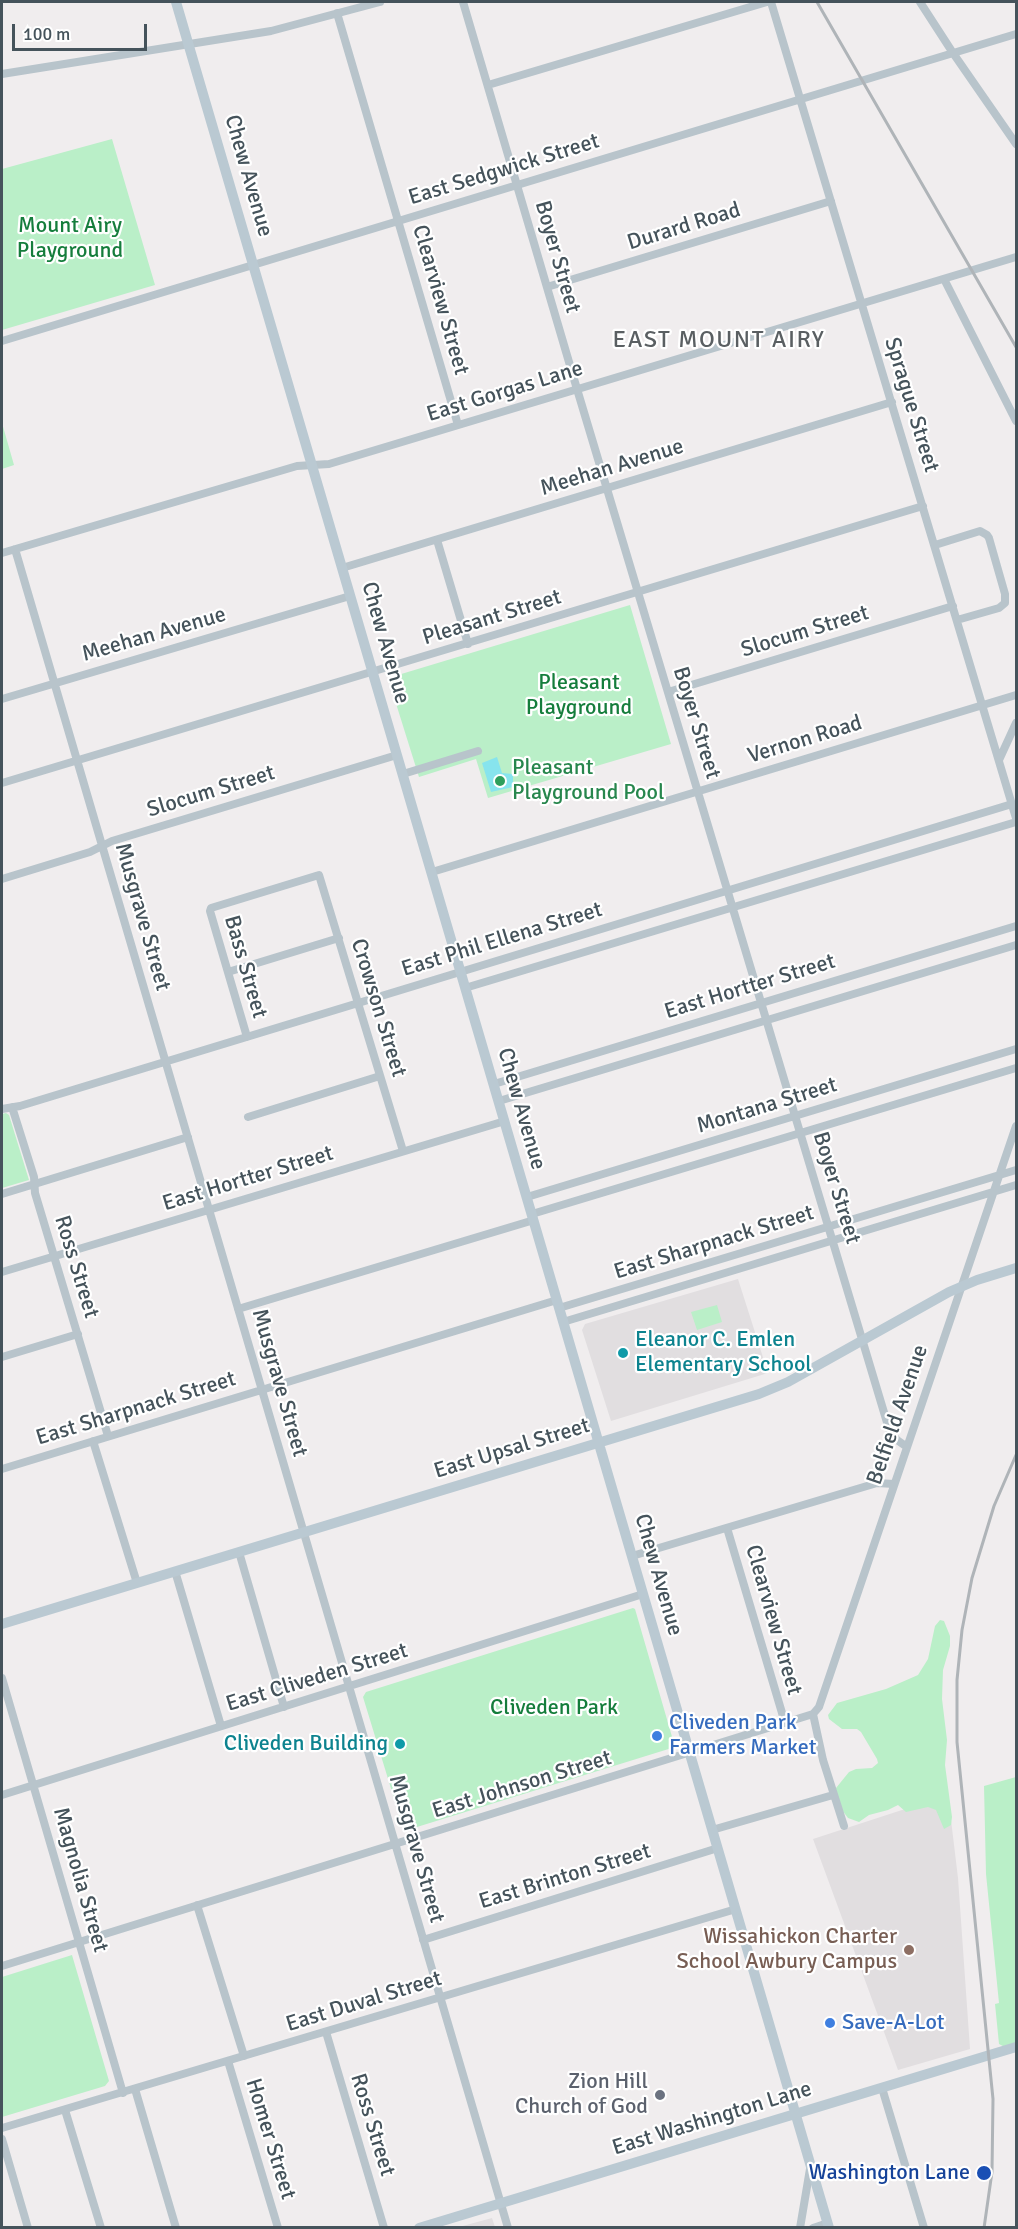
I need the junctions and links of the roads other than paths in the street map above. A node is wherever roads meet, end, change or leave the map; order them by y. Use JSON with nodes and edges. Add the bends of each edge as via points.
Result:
{"nodes":[{"id":1,"x":176,"y":2,"type":"edge"},
{"id":2,"x":380,"y":2,"type":"edge"},
{"id":3,"x":463,"y":2,"type":"edge"},
{"id":4,"x":769,"y":2,"type":"edge"},
{"id":5,"x":920,"y":2,"type":"edge"},
{"id":6,"x":337,"y":13,"type":"junction"},
{"id":7,"x":1017,"y":34,"type":"edge"},
{"id":8,"x":189,"y":44,"type":"junction"},
{"id":9,"x":953,"y":53,"type":"junction"},
{"id":10,"x":2,"y":74,"type":"edge"},
{"id":11,"x":488,"y":86,"type":"junction"},
{"id":12,"x":801,"y":99,"type":"junction"},
{"id":13,"x":1017,"y":144,"type":"edge"},
{"id":14,"x":517,"y":185,"type":"junction"},
{"id":15,"x":831,"y":201,"type":"junction"},
{"id":16,"x":398,"y":221,"type":"junction"},
{"id":17,"x":1017,"y":256,"type":"edge"},
{"id":18,"x":254,"y":265,"type":"junction"},
{"id":19,"x":944,"y":279,"type":"junction"},
{"id":20,"x":547,"y":287,"type":"junction"},
{"id":21,"x":862,"y":303,"type":"junction"},
{"id":22,"x":2,"y":341,"type":"edge"},
{"id":23,"x":577,"y":389,"type":"junction"},
{"id":24,"x":892,"y":402,"type":"junction"},
{"id":25,"x":1017,"y":421,"type":"edge"},
{"id":26,"x":458,"y":425,"type":"junction"},
{"id":27,"x":312,"y":465,"type":"junction"},
{"id":28,"x":607,"y":489,"type":"junction"},
{"id":29,"x":923,"y":506,"type":"junction"},
{"id":30,"x":437,"y":540,"type":"junction"},
{"id":31,"x":935,"y":545,"type":"junction"},
{"id":32,"x":15,"y":549,"type":"junction"},
{"id":33,"x":2,"y":553,"type":"edge"},
{"id":34,"x":342,"y":568,"type":"junction"},
{"id":35,"x":638,"y":592,"type":"junction"},
{"id":36,"x":350,"y":596,"type":"junction"},
{"id":37,"x":953,"y":606,"type":"junction"},
{"id":38,"x":957,"y":620,"type":"junction"},
{"id":39,"x":468,"y":644,"type":"junction"},
{"id":40,"x":373,"y":672,"type":"junction"},
{"id":41,"x":55,"y":683,"type":"junction"},
{"id":42,"x":668,"y":692,"type":"junction"},
{"id":43,"x":1017,"y":695,"type":"edge"},
{"id":44,"x":2,"y":699,"type":"edge"},
{"id":45,"x":982,"y":705,"type":"junction"},
{"id":46,"x":1017,"y":723,"type":"edge"},
{"id":47,"x":478,"y":751,"type":"dead end"},
{"id":48,"x":397,"y":755,"type":"junction"},
{"id":49,"x":78,"y":760,"type":"junction"},
{"id":50,"x":999,"y":760,"type":"junction"},
{"id":51,"x":403,"y":774,"type":"junction"},
{"id":52,"x":2,"y":783,"type":"edge"},
{"id":53,"x":698,"y":791,"type":"junction"},
{"id":54,"x":1012,"y":804,"type":"junction"},
{"id":55,"x":1017,"y":820,"type":"edge"},
{"id":56,"x":103,"y":846,"type":"junction"},
{"id":57,"x":432,"y":872,"type":"junction"},
{"id":58,"x":319,"y":875,"type":"joint"},
{"id":59,"x":2,"y":879,"type":"edge"},
{"id":60,"x":728,"y":891,"type":"junction"},
{"id":61,"x":733,"y":908,"type":"junction"},
{"id":62,"x":1017,"y":926,"type":"edge"},
{"id":63,"x":339,"y":938,"type":"junction"},
{"id":64,"x":1017,"y":945,"type":"edge"},
{"id":65,"x":228,"y":972,"type":"junction"},
{"id":66,"x":460,"y":972,"type":"junction"},
{"id":67,"x":465,"y":988,"type":"junction"},
{"id":68,"x":358,"y":1002,"type":"junction"},
{"id":69,"x":761,"y":1003,"type":"junction"},
{"id":70,"x":766,"y":1021,"type":"junction"},
{"id":71,"x":247,"y":1037,"type":"junction"},
{"id":72,"x":1017,"y":1048,"type":"edge"},
{"id":73,"x":166,"y":1062,"type":"junction"},
{"id":74,"x":1017,"y":1068,"type":"edge"},
{"id":75,"x":380,"y":1076,"type":"junction"},
{"id":76,"x":494,"y":1084,"type":"junction"},
{"id":77,"x":499,"y":1101,"type":"junction"},
{"id":78,"x":12,"y":1107,"type":"junction"},
{"id":79,"x":2,"y":1109,"type":"edge"},
{"id":80,"x":795,"y":1116,"type":"junction"},
{"id":81,"x":248,"y":1117,"type":"dead end"},
{"id":82,"x":505,"y":1121,"type":"junction"},
{"id":83,"x":1017,"y":1126,"type":"edge"},
{"id":84,"x":800,"y":1133,"type":"junction"},
{"id":85,"x":188,"y":1137,"type":"junction"},
{"id":86,"x":404,"y":1151,"type":"junction"},
{"id":87,"x":1017,"y":1170,"type":"edge"},
{"id":88,"x":1000,"y":1175,"type":"junction"},
{"id":89,"x":34,"y":1184,"type":"junction"},
{"id":90,"x":1017,"y":1185,"type":"edge"},
{"id":91,"x":994,"y":1192,"type":"junction"},
{"id":92,"x":2,"y":1194,"type":"edge"},
{"id":93,"x":527,"y":1197,"type":"junction"},
{"id":94,"x":209,"y":1210,"type":"junction"},
{"id":95,"x":533,"y":1217,"type":"junction"},
{"id":96,"x":828,"y":1227,"type":"junction"},
{"id":97,"x":832,"y":1241,"type":"junction"},
{"id":98,"x":54,"y":1257,"type":"junction"},
{"id":99,"x":1017,"y":1268,"type":"edge"},
{"id":100,"x":2,"y":1272,"type":"edge"},
{"id":101,"x":961,"y":1287,"type":"junction"},
{"id":102,"x":558,"y":1304,"type":"junction"},
{"id":103,"x":238,"y":1309,"type":"junction"},
{"id":104,"x":563,"y":1322,"type":"junction"},
{"id":105,"x":78,"y":1334,"type":"junction"},
{"id":106,"x":862,"y":1340,"type":"junction"},
{"id":107,"x":2,"y":1357,"type":"edge"},
{"id":108,"x":262,"y":1390,"type":"junction"},
{"id":109,"x":108,"y":1436,"type":"junction"},
{"id":110,"x":93,"y":1441,"type":"junction"},
{"id":111,"x":599,"y":1443,"type":"junction"},
{"id":112,"x":907,"y":1447,"type":"junction"},
{"id":113,"x":2,"y":1469,"type":"edge"},
{"id":114,"x":894,"y":1484,"type":"junction"},
{"id":115,"x":727,"y":1528,"type":"junction"},
{"id":116,"x":304,"y":1532,"type":"junction"},
{"id":117,"x":239,"y":1552,"type":"junction"},
{"id":118,"x":632,"y":1556,"type":"junction"},
{"id":119,"x":175,"y":1571,"type":"junction"},
{"id":120,"x":137,"y":1583,"type":"junction"},
{"id":121,"x":643,"y":1594,"type":"junction"},
{"id":122,"x":2,"y":1624,"type":"edge"},
{"id":123,"x":2,"y":1678,"type":"edge"},
{"id":124,"x":349,"y":1686,"type":"junction"},
{"id":125,"x":284,"y":1707,"type":"junction"},
{"id":126,"x":813,"y":1714,"type":"junction"},
{"id":127,"x":785,"y":1723,"type":"junction"},
{"id":128,"x":221,"y":1726,"type":"junction"},
{"id":129,"x":689,"y":1751,"type":"junction"},
{"id":130,"x":33,"y":1785,"type":"junction"},
{"id":131,"x":2,"y":1795,"type":"edge"},
{"id":132,"x":833,"y":1795,"type":"junction"},
{"id":133,"x":844,"y":1826,"type":"dead end"},
{"id":134,"x":712,"y":1830,"type":"junction"},
{"id":135,"x":395,"y":1843,"type":"junction"},
{"id":136,"x":718,"y":1848,"type":"junction"},
{"id":137,"x":197,"y":1905,"type":"junction"},
{"id":138,"x":736,"y":1909,"type":"junction"},
{"id":139,"x":423,"y":1940,"type":"junction"},
{"id":140,"x":79,"y":1942,"type":"junction"},
{"id":141,"x":2,"y":1966,"type":"edge"},
{"id":142,"x":440,"y":1998,"type":"junction"},
{"id":143,"x":326,"y":2032,"type":"junction"},
{"id":144,"x":1017,"y":2047,"type":"edge"},
{"id":145,"x":244,"y":2056,"type":"junction"},
{"id":146,"x":228,"y":2061,"type":"junction"},
{"id":147,"x":882,"y":2088,"type":"junction"},
{"id":148,"x":135,"y":2089,"type":"junction"},
{"id":149,"x":123,"y":2092,"type":"junction"},
{"id":150,"x":65,"y":2110,"type":"junction"},
{"id":151,"x":796,"y":2114,"type":"junction"},
{"id":152,"x":2,"y":2128,"type":"edge"},
{"id":153,"x":2,"y":2139,"type":"edge"},
{"id":154,"x":811,"y":2165,"type":"junction"},
{"id":155,"x":501,"y":2203,"type":"junction"},
{"id":156,"x":828,"y":2225,"type":"edge"},
{"id":157,"x":28,"y":2228,"type":"edge"},
{"id":158,"x":100,"y":2228,"type":"edge"},
{"id":159,"x":176,"y":2228,"type":"edge"},
{"id":160,"x":278,"y":2228,"type":"edge"},
{"id":161,"x":384,"y":2228,"type":"edge"},
{"id":162,"x":418,"y":2228,"type":"edge"},
{"id":163,"x":508,"y":2228,"type":"edge"},
{"id":164,"x":800,"y":2228,"type":"edge"},
{"id":165,"x":813,"y":2228,"type":"edge"},
{"id":166,"x":924,"y":2228,"type":"edge"}],
"edges":[{"from":1,"to":8,"type":"street","name":"Chew Avenue"},
{"from":2,"to":6,"type":"street"},
{"from":3,"to":11,"type":"street","name":"Boyer Street"},
{"from":4,"to":11,"type":"street"},
{"from":4,"to":12,"type":"street","name":"Sprague Street"},
{"from":5,"to":9,"type":"street"},
{"from":6,"to":8,"type":"street","via":[[271,31]]},
{"from":6,"to":16,"type":"street","name":"Clearview Street"},
{"from":7,"to":9,"type":"street","name":"East Sedgwick Street"},
{"from":8,"to":10,"type":"street"},
{"from":8,"to":18,"type":"street","name":"Chew Avenue"},
{"from":9,"to":12,"type":"street","name":"East Sedgwick Street"},
{"from":9,"to":13,"type":"street"},
{"from":11,"to":14,"type":"street","name":"Boyer Street"},
{"from":12,"to":14,"type":"street","name":"East Sedgwick Street"},
{"from":12,"to":15,"type":"street","name":"Sprague Street"},
{"from":14,"to":16,"type":"street","name":"East Sedgwick Street"},
{"from":14,"to":20,"type":"street","name":"Boyer Street"},
{"from":15,"to":20,"type":"street","name":"Durard Road"},
{"from":15,"to":21,"type":"street","name":"Sprague Street"},
{"from":16,"to":18,"type":"street","name":"East Sedgwick Street"},
{"from":16,"to":26,"type":"street","name":"Clearview Street"},
{"from":17,"to":19,"type":"street","name":"East Gorgas Lane"},
{"from":18,"to":22,"type":"street","name":"East Sedgwick Street"},
{"from":18,"to":27,"type":"street","name":"Chew Avenue"},
{"from":19,"to":21,"type":"street","name":"East Gorgas Lane"},
{"from":19,"to":25,"type":"street"},
{"from":20,"to":23,"type":"street","name":"Boyer Street"},
{"from":21,"to":23,"type":"street","name":"East Gorgas Lane"},
{"from":21,"to":24,"type":"street","name":"Sprague Street"},
{"from":23,"to":26,"type":"street","name":"East Gorgas Lane"},
{"from":23,"to":28,"type":"street","name":"Boyer Street"},
{"from":24,"to":28,"type":"street","name":"Meehan Avenue"},
{"from":24,"to":29,"type":"street","name":"Sprague Street"},
{"from":26,"to":27,"type":"street","name":"East Gorgas Lane","via":[[329,464]]},
{"from":27,"to":32,"type":"street","name":"East Gorgas Lane","via":[[297,466]]},
{"from":27,"to":34,"type":"street","name":"Chew Avenue"},
{"from":28,"to":30,"type":"street","name":"Meehan Avenue"},
{"from":28,"to":35,"type":"street","name":"Boyer Street"},
{"from":29,"to":31,"type":"street","name":"Sprague Street"},
{"from":29,"to":35,"type":"street","name":"Pleasant Street"},
{"from":30,"to":34,"type":"street","name":"Meehan Avenue"},
{"from":30,"to":39,"type":"street"},
{"from":31,"to":37,"type":"street","name":"Sprague Street"},
{"from":31,"to":38,"type":"street","via":[[977,532],[984,532],[989,538],[1005,603]]},
{"from":32,"to":33,"type":"street","name":"East Gorgas Lane"},
{"from":32,"to":41,"type":"street","name":"Musgrave Street"},
{"from":34,"to":36,"type":"street","name":"Chew Avenue"},
{"from":35,"to":39,"type":"street","name":"Pleasant Street"},
{"from":35,"to":42,"type":"street","name":"Boyer Street"},
{"from":36,"to":40,"type":"street","name":"Chew Avenue"},
{"from":36,"to":41,"type":"street","name":"Meehan Avenue"},
{"from":37,"to":38,"type":"street","name":"Sprague Street"},
{"from":37,"to":42,"type":"street","name":"Slocum Street"},
{"from":38,"to":45,"type":"street","name":"Sprague Street"},
{"from":39,"to":40,"type":"street","name":"Pleasant Street"},
{"from":40,"to":48,"type":"street","name":"Chew Avenue"},
{"from":40,"to":49,"type":"street","name":"Pleasant Street"},
{"from":41,"to":44,"type":"street","name":"Meehan Avenue"},
{"from":41,"to":49,"type":"street","name":"Musgrave Street"},
{"from":42,"to":53,"type":"street","name":"Boyer Street"},
{"from":43,"to":45,"type":"street","name":"Vernon Road"},
{"from":45,"to":50,"type":"street","name":"Sprague Street"},
{"from":45,"to":53,"type":"street","name":"Vernon Road"},
{"from":46,"to":50,"type":"street"},
{"from":47,"to":51,"type":"street"},
{"from":48,"to":51,"type":"street","name":"Chew Avenue"},
{"from":48,"to":56,"type":"street","name":"Slocum Street"},
{"from":49,"to":52,"type":"street","name":"Pleasant Street"},
{"from":49,"to":56,"type":"street","name":"Musgrave Street"},
{"from":50,"to":54,"type":"street","name":"Sprague Street"},
{"from":51,"to":57,"type":"street","name":"Chew Avenue"},
{"from":53,"to":57,"type":"street","name":"Vernon Road"},
{"from":53,"to":60,"type":"street","name":"Boyer Street"},
{"from":54,"to":55,"type":"street","name":"Sprague Street"},
{"from":54,"to":60,"type":"street","name":"East Phil Ellena Street"},
{"from":55,"to":61,"type":"street","name":"East Phil Ellena Street"},
{"from":56,"to":59,"type":"street","name":"Slocum Street"},
{"from":56,"to":73,"type":"street","name":"Musgrave Street"},
{"from":57,"to":66,"type":"street","name":"Chew Avenue"},
{"from":58,"to":63,"type":"street","name":"Crowson Street"},
{"from":58,"to":65,"type":"street","name":"Bass Street","via":[[211,908]]},
{"from":60,"to":61,"type":"street","name":"Boyer Street"},
{"from":60,"to":66,"type":"street","name":"East Phil Ellena Street"},
{"from":61,"to":67,"type":"street","name":"East Phil Ellena Street"},
{"from":61,"to":69,"type":"street","name":"Boyer Street"},
{"from":62,"to":69,"type":"street","name":"East Hortter Street"},
{"from":63,"to":65,"type":"street"},
{"from":63,"to":68,"type":"street","name":"Crowson Street"},
{"from":64,"to":70,"type":"street","name":"East Hortter Street"},
{"from":65,"to":71,"type":"street","name":"Bass Street"},
{"from":66,"to":67,"type":"street","name":"Chew Avenue"},
{"from":66,"to":68,"type":"street","name":"East Phil Ellena Street"},
{"from":67,"to":76,"type":"street","name":"Chew Avenue"},
{"from":68,"to":71,"type":"street","name":"East Phil Ellena Street"},
{"from":68,"to":75,"type":"street","name":"Crowson Street"},
{"from":69,"to":70,"type":"street","name":"Boyer Street"},
{"from":69,"to":76,"type":"street","name":"East Hortter Street"},
{"from":70,"to":77,"type":"street","name":"East Hortter Street"},
{"from":70,"to":80,"type":"street","name":"Boyer Street"},
{"from":71,"to":73,"type":"street","name":"East Phil Ellena Street"},
{"from":72,"to":80,"type":"street","name":"Montana Street"},
{"from":73,"to":78,"type":"street","name":"East Phil Ellena Street"},
{"from":73,"to":85,"type":"street","name":"Musgrave Street"},
{"from":74,"to":84,"type":"street","name":"Montana Street"},
{"from":75,"to":81,"type":"street"},
{"from":75,"to":86,"type":"street","name":"Crowson Street"},
{"from":76,"to":77,"type":"street","name":"Chew Avenue"},
{"from":77,"to":82,"type":"street","name":"Chew Avenue"},
{"from":78,"to":79,"type":"street","name":"East Phil Ellena Street"},
{"from":78,"to":89,"type":"street","name":"Ross Street"},
{"from":80,"to":84,"type":"street","name":"Boyer Street"},
{"from":80,"to":93,"type":"street","name":"Montana Street"},
{"from":82,"to":86,"type":"street","name":"East Hortter Street"},
{"from":82,"to":93,"type":"street","name":"Chew Avenue"},
{"from":83,"to":88,"type":"street","name":"Belfield Avenue"},
{"from":84,"to":95,"type":"street","name":"Montana Street"},
{"from":84,"to":96,"type":"street","name":"Boyer Street"},
{"from":85,"to":89,"type":"street"},
{"from":85,"to":94,"type":"street","name":"Musgrave Street"},
{"from":86,"to":94,"type":"street","name":"East Hortter Street"},
{"from":87,"to":88,"type":"street","name":"East Sharpnack Street"},
{"from":88,"to":91,"type":"street","name":"Belfield Avenue"},
{"from":88,"to":96,"type":"street","name":"East Sharpnack Street"},
{"from":89,"to":92,"type":"street"},
{"from":89,"to":98,"type":"street","name":"Ross Street"},
{"from":90,"to":91,"type":"street","name":"East Sharpnack Street"},
{"from":91,"to":97,"type":"street","name":"East Sharpnack Street"},
{"from":91,"to":101,"type":"street","name":"Belfield Avenue"},
{"from":93,"to":95,"type":"street","name":"Chew Avenue"},
{"from":94,"to":98,"type":"street","name":"East Hortter Street"},
{"from":94,"to":103,"type":"street","name":"Musgrave Street"},
{"from":95,"to":102,"type":"street","name":"Chew Avenue"},
{"from":95,"to":103,"type":"street","name":"Montana Street"},
{"from":96,"to":97,"type":"street","name":"Boyer Street"},
{"from":96,"to":102,"type":"street","name":"East Sharpnack Street"},
{"from":97,"to":104,"type":"street","name":"East Sharpnack Street"},
{"from":97,"to":106,"type":"street","name":"Boyer Street"},
{"from":98,"to":100,"type":"street","name":"East Hortter Street"},
{"from":98,"to":105,"type":"street","name":"Ross Street"},
{"from":99,"to":101,"type":"street","name":"East Upsal Street"},
{"from":101,"to":106,"type":"street","name":"East Upsal Street"},
{"from":101,"to":112,"type":"street","name":"Belfield Avenue"},
{"from":102,"to":104,"type":"street","name":"Chew Avenue"},
{"from":102,"to":108,"type":"street","name":"East Sharpnack Street"},
{"from":103,"to":108,"type":"street","name":"Musgrave Street"},
{"from":104,"to":111,"type":"street","name":"Chew Avenue"},
{"from":105,"to":107,"type":"street"},
{"from":105,"to":109,"type":"street","name":"Ross Street"},
{"from":106,"to":111,"type":"street","name":"East Upsal Street","via":[[767,1391]]},
{"from":106,"to":112,"type":"street","name":"Boyer Street","via":[[889,1429]]},
{"from":108,"to":109,"type":"street","name":"East Sharpnack Street"},
{"from":108,"to":116,"type":"street","name":"Musgrave Street"},
{"from":109,"to":110,"type":"street","name":"East Sharpnack Street"},
{"from":110,"to":113,"type":"street","name":"East Sharpnack Street"},
{"from":110,"to":120,"type":"street"},
{"from":111,"to":116,"type":"street","name":"East Upsal Street"},
{"from":111,"to":118,"type":"street","name":"Chew Avenue"},
{"from":112,"to":114,"type":"street","name":"Belfield Avenue"},
{"from":114,"to":115,"type":"street","via":[[877,1483]]},
{"from":114,"to":126,"type":"street","name":"Belfield Avenue","via":[[819,1707]]},
{"from":115,"to":118,"type":"street"},
{"from":115,"to":127,"type":"street","name":"Clearview Street"},
{"from":116,"to":117,"type":"street","name":"East Upsal Street"},
{"from":116,"to":124,"type":"street","name":"Musgrave Street"},
{"from":117,"to":119,"type":"street","name":"East Upsal Street"},
{"from":117,"to":125,"type":"street"},
{"from":118,"to":121,"type":"street","name":"Chew Avenue"},
{"from":119,"to":120,"type":"street","name":"East Upsal Street"},
{"from":119,"to":128,"type":"street"},
{"from":120,"to":122,"type":"street","name":"East Upsal Street"},
{"from":121,"to":124,"type":"street","name":"East Cliveden Street"},
{"from":121,"to":129,"type":"street","name":"Chew Avenue"},
{"from":123,"to":130,"type":"street","name":"Magnolia Street"},
{"from":124,"to":125,"type":"street","name":"East Cliveden Street"},
{"from":124,"to":135,"type":"street","name":"Musgrave Street"},
{"from":125,"to":128,"type":"street","name":"East Cliveden Street"},
{"from":126,"to":127,"type":"street","name":"East Johnson Street"},
{"from":126,"to":132,"type":"street","name":"Clearview Street"},
{"from":127,"to":129,"type":"street","name":"East Johnson Street"},
{"from":128,"to":130,"type":"street","name":"East Cliveden Street"},
{"from":129,"to":134,"type":"street","name":"Chew Avenue"},
{"from":129,"to":135,"type":"street","name":"East Johnson Street"},
{"from":130,"to":131,"type":"street","name":"East Cliveden Street"},
{"from":130,"to":140,"type":"street","name":"Magnolia Street"},
{"from":132,"to":133,"type":"street","name":"Clearview Street"},
{"from":132,"to":134,"type":"street"},
{"from":134,"to":136,"type":"street","name":"Chew Avenue"},
{"from":135,"to":137,"type":"street","name":"East Johnson Street"},
{"from":135,"to":139,"type":"street","name":"Musgrave Street"},
{"from":136,"to":138,"type":"street","name":"Chew Avenue"},
{"from":136,"to":139,"type":"street","name":"East Brinton Street"},
{"from":137,"to":140,"type":"street","name":"East Johnson Street"},
{"from":137,"to":145,"type":"street"},
{"from":138,"to":142,"type":"street","name":"East Duval Street"},
{"from":138,"to":151,"type":"street","name":"Chew Avenue"},
{"from":139,"to":142,"type":"street","name":"Musgrave Street"},
{"from":140,"to":141,"type":"street","name":"East Johnson Street"},
{"from":140,"to":149,"type":"street","name":"Magnolia Street"},
{"from":142,"to":143,"type":"street","name":"East Duval Street"},
{"from":142,"to":155,"type":"street","name":"Musgrave Street"},
{"from":143,"to":145,"type":"street","name":"East Duval Street"},
{"from":143,"to":161,"type":"street","name":"Ross Street"},
{"from":144,"to":147,"type":"street","name":"East Washington Lane"},
{"from":145,"to":146,"type":"street","name":"East Duval Street"},
{"from":146,"to":148,"type":"street","name":"East Duval Street"},
{"from":146,"to":160,"type":"street","name":"Homer Street"},
{"from":147,"to":151,"type":"street","name":"East Washington Lane"},
{"from":147,"to":166,"type":"street"},
{"from":148,"to":149,"type":"street","name":"East Duval Street"},
{"from":148,"to":159,"type":"street"},
{"from":149,"to":150,"type":"street","name":"East Duval Street"},
{"from":150,"to":152,"type":"street","name":"East Duval Street"},
{"from":150,"to":158,"type":"street"},
{"from":151,"to":154,"type":"street","name":"Chew Avenue"},
{"from":151,"to":155,"type":"street","name":"East Washington Lane"},
{"from":153,"to":157,"type":"street"},
{"from":154,"to":156,"type":"street","name":"Chew Avenue"},
{"from":154,"to":164,"type":"street"},
{"from":155,"to":162,"type":"street","name":"East Washington Lane"},
{"from":155,"to":163,"type":"street","name":"Musgrave Street"},
{"from":156,"to":165,"type":"street"}]}
